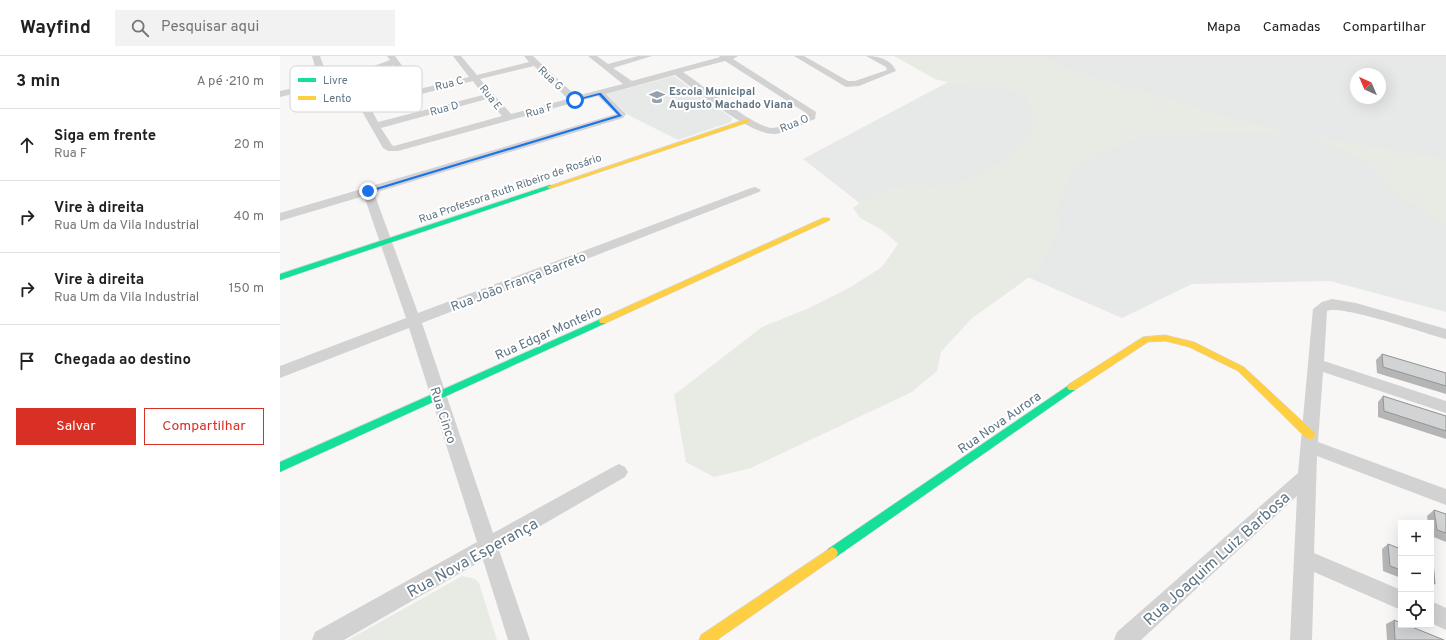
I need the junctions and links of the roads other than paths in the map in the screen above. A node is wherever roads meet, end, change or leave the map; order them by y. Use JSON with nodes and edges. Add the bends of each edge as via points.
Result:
{"nodes":[{"id":1,"x":316,"y":56,"type":"edge"},
{"id":2,"x":457,"y":56,"type":"edge"},
{"id":3,"x":528,"y":56,"type":"edge"},
{"id":4,"x":592,"y":56,"type":"edge"},
{"id":5,"x":648,"y":56,"type":"edge"},
{"id":6,"x":798,"y":56,"type":"edge"},
{"id":7,"x":870,"y":56,"type":"edge"},
{"id":8,"x":728,"y":57,"type":"edge"},
{"id":9,"x":393,"y":58,"type":"edge"},
{"id":10,"x":535,"y":63,"type":"junction"},
{"id":11,"x":319,"y":66,"type":"edge"},
{"id":12,"x":375,"y":66,"type":"edge"},
{"id":13,"x":606,"y":67,"type":"junction"},
{"id":14,"x":677,"y":72,"type":"junction"},
{"id":15,"x":475,"y":77,"type":"junction"},
{"id":16,"x":631,"y":85,"type":"junction"},
{"id":17,"x":422,"y":90,"type":"edge"},
{"id":18,"x":290,"y":92,"type":"edge"},
{"id":19,"x":600,"y":93,"type":"junction"},
{"id":20,"x":280,"y":94,"type":"edge"},
{"id":21,"x":489,"y":96,"type":"junction"},
{"id":22,"x":575,"y":100,"type":"junction"},
{"id":23,"x":368,"y":112,"type":"edge"},
{"id":24,"x":509,"y":118,"type":"junction"},
{"id":25,"x":747,"y":120,"type":"junction"},
{"id":26,"x":376,"y":126,"type":"junction"},
{"id":27,"x":755,"y":190,"type":"dead end"},
{"id":28,"x":368,"y":191,"type":"junction"},
{"id":29,"x":280,"y":217,"type":"edge"},
{"id":30,"x":826,"y":220,"type":"dead end"},
{"id":31,"x":387,"y":241,"type":"junction"},
{"id":32,"x":280,"y":277,"type":"edge"},
{"id":33,"x":414,"y":321,"type":"junction"},
{"id":34,"x":1446,"y":334,"type":"edge"},
{"id":35,"x":1316,"y":364,"type":"junction"},
{"id":36,"x":280,"y":372,"type":"edge"},
{"id":37,"x":438,"y":396,"type":"junction"},
{"id":38,"x":1446,"y":407,"type":"edge"},
{"id":39,"x":1310,"y":440,"type":"junction"},
{"id":40,"x":280,"y":467,"type":"edge"},
{"id":41,"x":619,"y":472,"type":"dead end"},
{"id":42,"x":1307,"y":476,"type":"junction"},
{"id":43,"x":1446,"y":497,"type":"edge"},
{"id":44,"x":488,"y":548,"type":"junction"},
{"id":45,"x":1305,"y":559,"type":"junction"},
{"id":46,"x":1398,"y":599,"type":"edge"},
{"id":47,"x":1434,"y":613,"type":"edge"},
{"id":48,"x":1446,"y":619,"type":"edge"},
{"id":49,"x":323,"y":640,"type":"edge"},
{"id":50,"x":519,"y":640,"type":"edge"},
{"id":51,"x":706,"y":640,"type":"edge"},
{"id":52,"x":1125,"y":640,"type":"edge"},
{"id":53,"x":1301,"y":640,"type":"edge"}],
"edges":[{"from":1,"to":11,"type":"street"},
{"from":2,"to":15,"type":"street","name":"Rua E"},
{"from":3,"to":10,"type":"street","name":"Rua G"},
{"from":4,"to":13,"type":"street"},
{"from":5,"to":13,"type":"street"},
{"from":6,"to":7,"type":"street","via":[[846,84],[856,84],[893,69]]},
{"from":8,"to":14,"type":"street","name":"Rua F"},
{"from":8,"to":25,"type":"street","name":"Rua O","via":[[812,114],[807,120],[776,131],[759,129]]},
{"from":9,"to":12,"type":"street"},
{"from":10,"to":15,"type":"street","name":"Rua C"},
{"from":10,"to":22,"type":"street","name":"Rua G"},
{"from":13,"to":16,"type":"street"},
{"from":14,"to":16,"type":"street","name":"Rua F"},
{"from":14,"to":25,"type":"street"},
{"from":15,"to":17,"type":"street","name":"Rua C"},
{"from":15,"to":21,"type":"street","name":"Rua E"},
{"from":16,"to":19,"type":"street","name":"Rua F"},
{"from":18,"to":20,"type":"street"},
{"from":19,"to":22,"type":"street","name":"Rua F"},
{"from":19,"to":28,"type":"street","via":[[621,114],[620,116]]},
{"from":21,"to":24,"type":"street","name":"Rua E"},
{"from":21,"to":26,"type":"street","name":"Rua D"},
{"from":22,"to":24,"type":"street","name":"Rua F"},
{"from":23,"to":26,"type":"street"},
{"from":24,"to":26,"type":"street","name":"Rua F","via":[[400,148],[388,148]]},
{"from":25,"to":31,"type":"street","name":"Rua Professora Ruth Ribeiro de Rosário"},
{"from":27,"to":33,"type":"street","name":"Rua João França Barreto"},
{"from":28,"to":29,"type":"street"},
{"from":28,"to":31,"type":"street","name":"Rua Cinco"},
{"from":30,"to":37,"type":"street","name":"Rua Edgar Monteiro"},
{"from":31,"to":32,"type":"street","name":"Rua Professora Ruth Ribeiro de Rosário"},
{"from":31,"to":33,"type":"street","name":"Rua Cinco"},
{"from":33,"to":36,"type":"street","name":"Rua João França Barreto"},
{"from":33,"to":37,"type":"street","name":"Rua Cinco"},
{"from":34,"to":35,"type":"street","via":[[1356,308],[1322,306],[1319,312]]},
{"from":35,"to":38,"type":"street"},
{"from":35,"to":39,"type":"street"},
{"from":37,"to":40,"type":"street","name":"Rua Edgar Monteiro"},
{"from":37,"to":44,"type":"street","name":"Rua Cinco"},
{"from":39,"to":42,"type":"street"},
{"from":39,"to":43,"type":"street"},
{"from":39,"to":51,"type":"street","name":"Rua Nova Aurora","via":[[1241,369],[1190,344],[1165,338],[1146,339]]},
{"from":41,"to":44,"type":"street","name":"Rua Nova Esperança"},
{"from":42,"to":45,"type":"street"},
{"from":42,"to":52,"type":"street","name":"Rua Joaquim Luiz Barbosa"},
{"from":44,"to":49,"type":"street","name":"Rua Nova Esperança"},
{"from":44,"to":50,"type":"street","name":"Rua Cinco"},
{"from":45,"to":46,"type":"street"},
{"from":45,"to":53,"type":"street"},
{"from":47,"to":48,"type":"street"}]}
